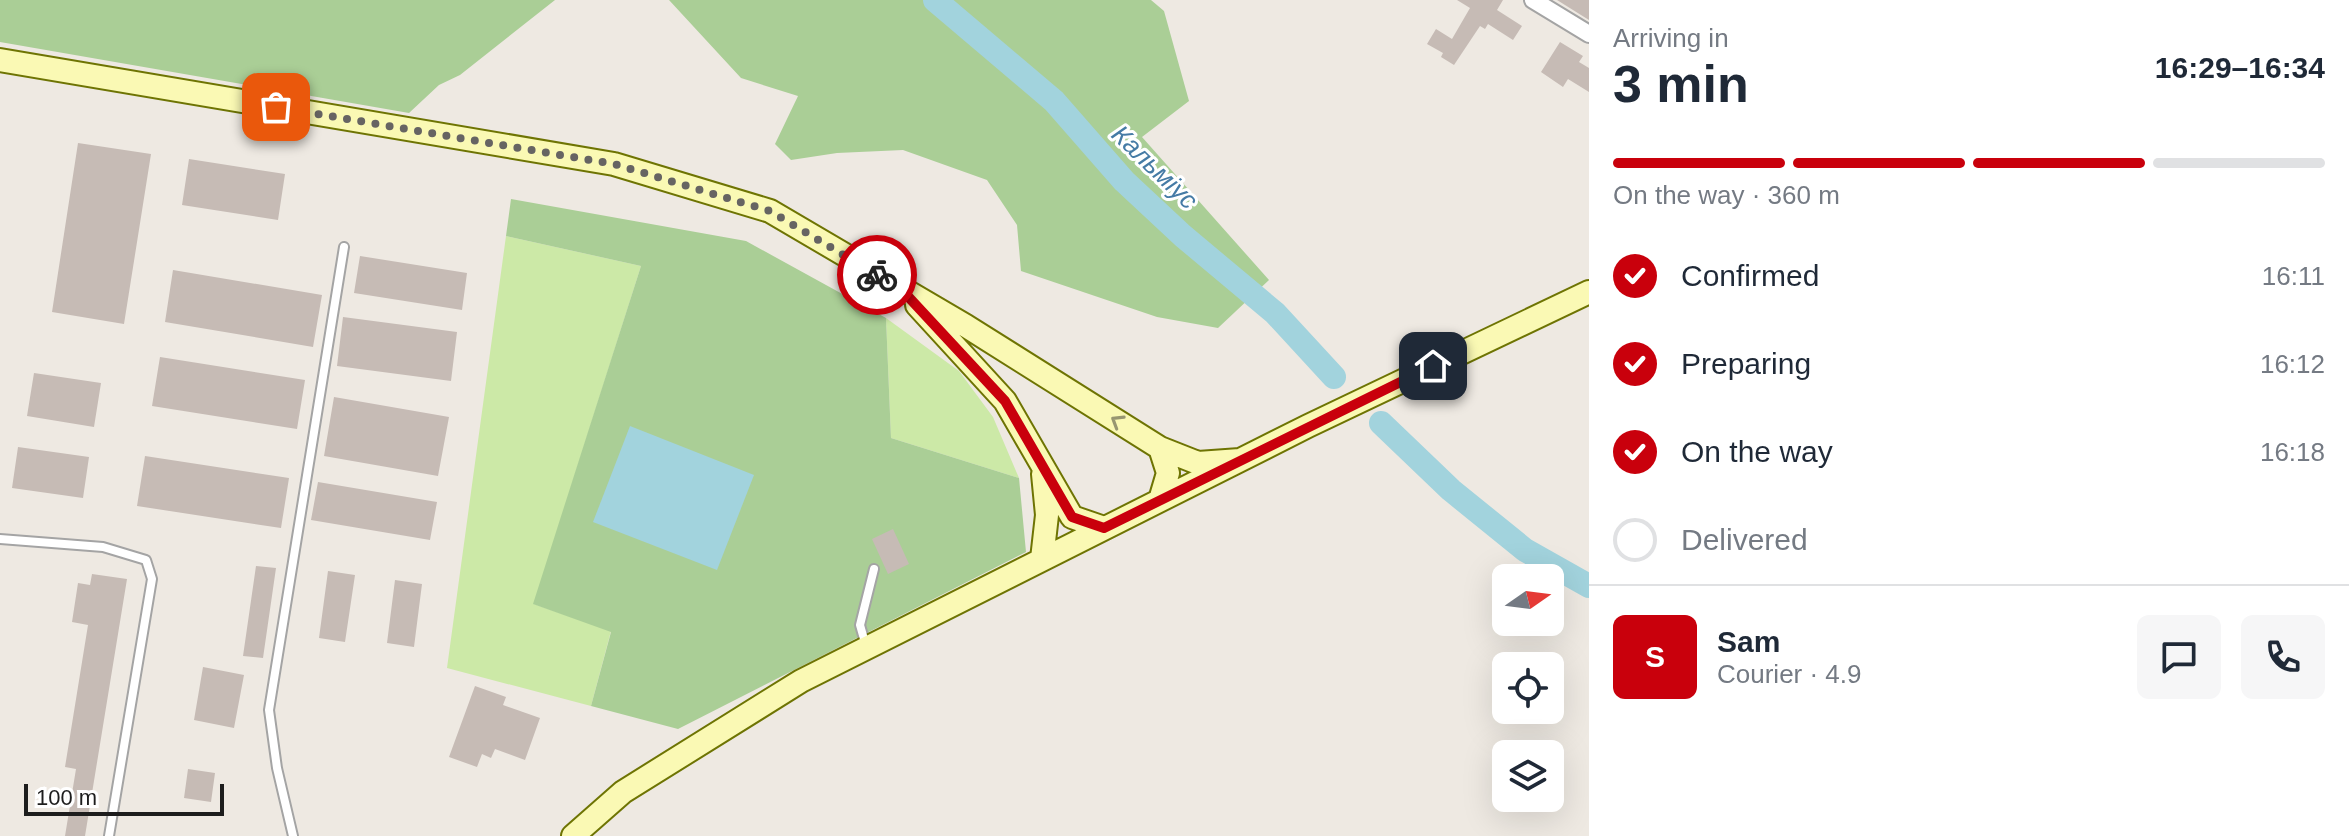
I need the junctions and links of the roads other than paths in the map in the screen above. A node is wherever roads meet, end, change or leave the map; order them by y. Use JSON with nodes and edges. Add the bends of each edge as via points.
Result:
{"nodes":[{"id":1,"x":1533,"y":0,"type":"edge"},
{"id":2,"x":1589,"y":34,"type":"edge"},
{"id":3,"x":0,"y":60,"type":"edge"},
{"id":4,"x":344,"y":247,"type":"dead end"},
{"id":5,"x":902,"y":290,"type":"junction"},
{"id":6,"x":1589,"y":292,"type":"edge"},
{"id":7,"x":1160,"y":448,"type":"junction"},
{"id":8,"x":1240,"y":460,"type":"junction"},
{"id":9,"x":1043,"y":469,"type":"junction"},
{"id":10,"x":1160,"y":500,"type":"junction"},
{"id":11,"x":1104,"y":528,"type":"junction"},
{"id":12,"x":0,"y":539,"type":"edge"},
{"id":13,"x":1042,"y":559,"type":"junction"},
{"id":14,"x":874,"y":569,"type":"dead end"},
{"id":15,"x":866,"y":648,"type":"junction"},
{"id":16,"x":109,"y":836,"type":"edge"},
{"id":17,"x":293,"y":836,"type":"edge"},
{"id":18,"x":573,"y":836,"type":"edge"}],
"edges":[{"from":1,"to":2,"type":"street"},
{"from":3,"to":5,"type":"street","via":[[614,164],[770,211]]},
{"from":4,"to":17,"type":"lane","via":[[269,710]]},
{"from":7,"to":5,"type":"street","one_way":true},
{"from":5,"to":9,"type":"street","via":[[1005,401]]},
{"from":6,"to":8,"type":"street"},
{"from":7,"to":8,"type":"street","via":[[1198,463]]},
{"from":7,"to":10,"type":"street","via":[[1168,473]]},
{"from":8,"to":10,"type":"street"},
{"from":9,"to":11,"type":"street","via":[[1072,517]]},
{"from":9,"to":13,"type":"street","via":[[1047,515]]},
{"from":10,"to":11,"type":"street"},
{"from":11,"to":13,"type":"street"},
{"from":12,"to":16,"type":"lane","via":[[103,547],[146,560],[152,579]]},
{"from":13,"to":15,"type":"street"},
{"from":14,"to":15,"type":"lane","via":[[860,625]]},
{"from":15,"to":18,"type":"street","via":[[801,681],[623,792]]}]}
